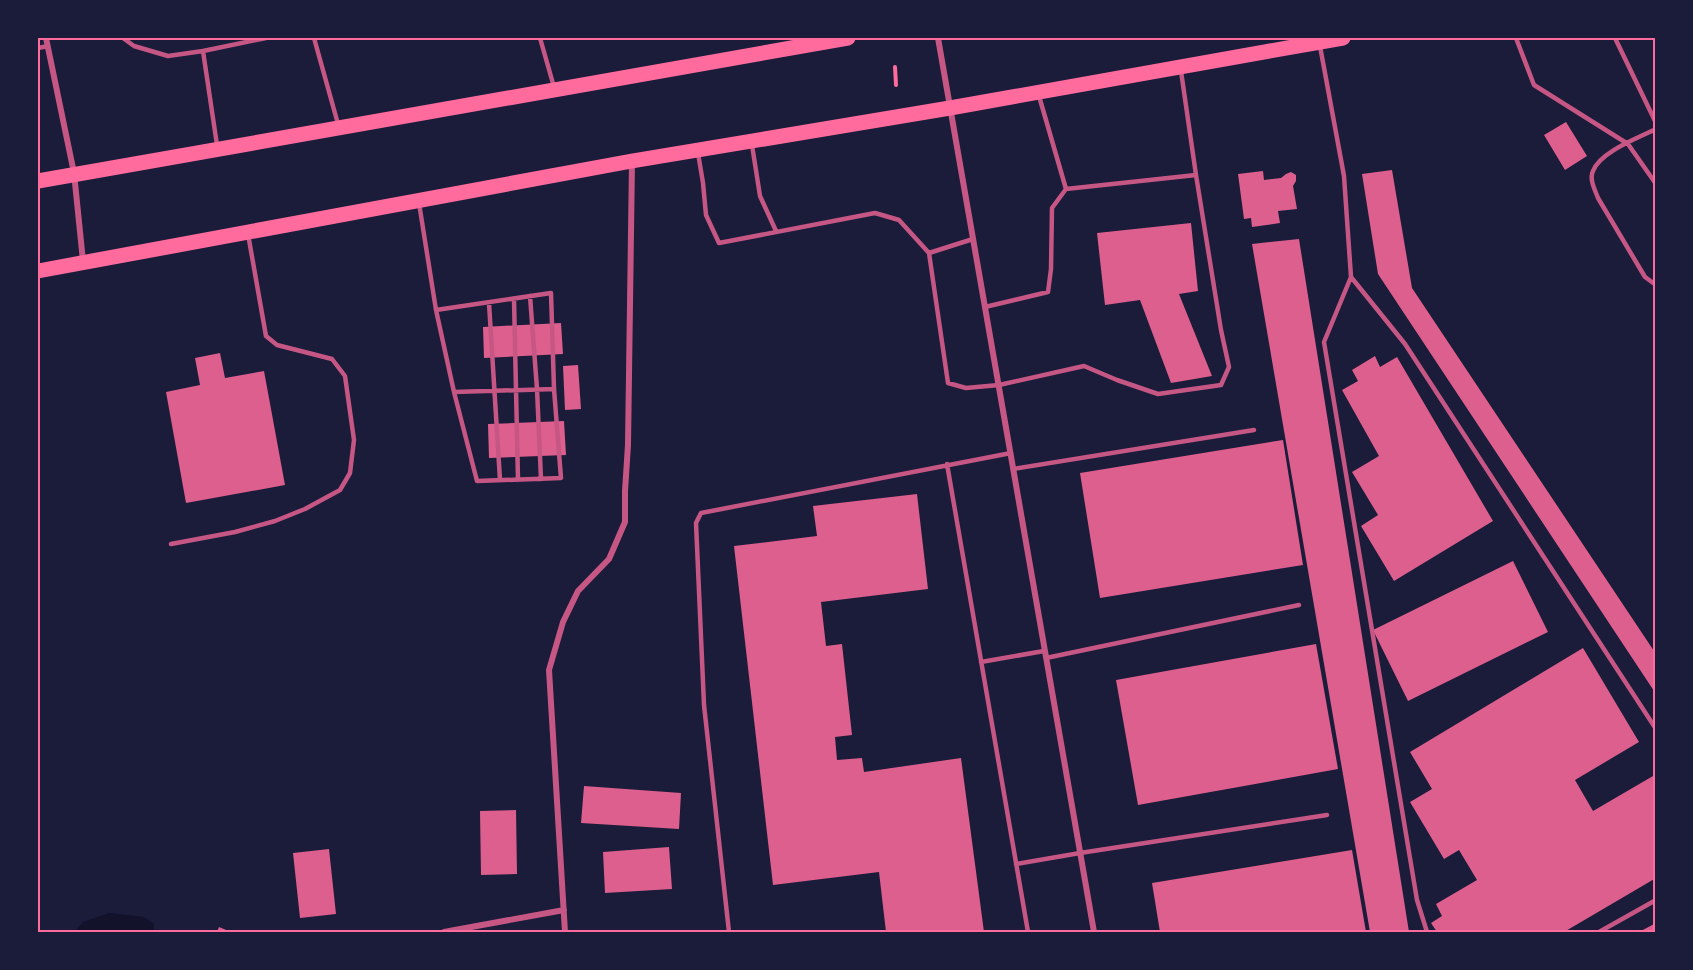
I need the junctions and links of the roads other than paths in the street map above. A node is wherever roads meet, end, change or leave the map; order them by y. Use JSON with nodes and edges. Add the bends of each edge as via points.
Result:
{"nodes":[{"id":1,"x":46,"y":38,"type":"edge"},
{"id":2,"x":123,"y":38,"type":"edge"},
{"id":3,"x":266,"y":38,"type":"edge"},
{"id":4,"x":314,"y":38,"type":"edge"},
{"id":5,"x":540,"y":38,"type":"edge"},
{"id":6,"x":848,"y":38,"type":"edge"},
{"id":7,"x":938,"y":38,"type":"edge"},
{"id":8,"x":1343,"y":38,"type":"edge"},
{"id":9,"x":1516,"y":38,"type":"edge"},
{"id":10,"x":1615,"y":38,"type":"edge"},
{"id":11,"x":1319,"y":42,"type":"junction"},
{"id":12,"x":48,"y":46,"type":"junction"},
{"id":13,"x":38,"y":48,"type":"edge"},
{"id":14,"x":203,"y":51,"type":"junction"},
{"id":15,"x":1180,"y":67,"type":"junction"},
{"id":16,"x":555,"y":89,"type":"junction"},
{"id":17,"x":1037,"y":92,"type":"junction"},
{"id":18,"x":950,"y":108,"type":"junction"},
{"id":19,"x":1656,"y":123,"type":"edge"},
{"id":20,"x":339,"y":126,"type":"junction"},
{"id":21,"x":1656,"y":129,"type":"edge"},
{"id":22,"x":752,"y":141,"type":"junction"},
{"id":23,"x":1628,"y":144,"type":"junction"},
{"id":24,"x":217,"y":148,"type":"junction"},
{"id":25,"x":697,"y":150,"type":"junction"},
{"id":26,"x":632,"y":161,"type":"junction"},
{"id":27,"x":74,"y":173,"type":"junction"},
{"id":28,"x":1196,"y":175,"type":"junction"},
{"id":29,"x":38,"y":181,"type":"edge"},
{"id":30,"x":1656,"y":184,"type":"edge"},
{"id":31,"x":1066,"y":189,"type":"junction"},
{"id":32,"x":419,"y":200,"type":"junction"},
{"id":33,"x":248,"y":231,"type":"junction"},
{"id":34,"x":776,"y":231,"type":"junction"},
{"id":35,"x":973,"y":239,"type":"junction"},
{"id":36,"x":929,"y":254,"type":"junction"},
{"id":37,"x":83,"y":262,"type":"junction"},
{"id":38,"x":38,"y":271,"type":"edge"},
{"id":39,"x":1351,"y":278,"type":"junction"},
{"id":40,"x":1656,"y":285,"type":"edge"},
{"id":41,"x":530,"y":296,"type":"junction"},
{"id":42,"x":514,"y":299,"type":"junction"},
{"id":43,"x":489,"y":303,"type":"junction"},
{"id":44,"x":985,"y":307,"type":"junction"},
{"id":45,"x":436,"y":310,"type":"junction"},
{"id":46,"x":999,"y":385,"type":"junction"},
{"id":47,"x":554,"y":388,"type":"junction"},
{"id":48,"x":537,"y":389,"type":"junction"},
{"id":49,"x":515,"y":390,"type":"junction"},
{"id":50,"x":495,"y":391,"type":"junction"},
{"id":51,"x":454,"y":392,"type":"junction"},
{"id":52,"x":1254,"y":430,"type":"dead end"},
{"id":53,"x":1011,"y":453,"type":"junction"},
{"id":54,"x":947,"y":464,"type":"junction"},
{"id":55,"x":1013,"y":469,"type":"junction"},
{"id":56,"x":542,"y":478,"type":"junction"},
{"id":57,"x":500,"y":480,"type":"junction"},
{"id":58,"x":518,"y":480,"type":"junction"},
{"id":59,"x":171,"y":544,"type":"dead end"},
{"id":60,"x":1299,"y":605,"type":"dead end"},
{"id":61,"x":1045,"y":654,"type":"junction"},
{"id":62,"x":981,"y":662,"type":"junction"},
{"id":63,"x":1656,"y":729,"type":"edge"},
{"id":64,"x":1327,"y":815,"type":"dead end"},
{"id":65,"x":1080,"y":852,"type":"junction"},
{"id":66,"x":1016,"y":864,"type":"junction"},
{"id":67,"x":1656,"y":900,"type":"edge"},
{"id":68,"x":564,"y":910,"type":"junction"},
{"id":69,"x":444,"y":933,"type":"edge"},
{"id":70,"x":565,"y":933,"type":"edge"},
{"id":71,"x":729,"y":933,"type":"edge"},
{"id":72,"x":1028,"y":933,"type":"edge"},
{"id":73,"x":1094,"y":933,"type":"edge"},
{"id":74,"x":1427,"y":933,"type":"edge"},
{"id":75,"x":1599,"y":933,"type":"edge"}],
"edges":[{"from":1,"to":12,"type":"street"},
{"from":2,"to":14,"type":"lane","via":[[134,46],[168,56]]},
{"from":3,"to":14,"type":"lane"},
{"from":4,"to":20,"type":"lane"},
{"from":5,"to":16,"type":"lane"},
{"from":6,"to":16,"type":"main road"},
{"from":7,"to":18,"type":"street"},
{"from":8,"to":11,"type":"main road"},
{"from":9,"to":23,"type":"lane","via":[[1534,85]]},
{"from":10,"to":19,"type":"lane"},
{"from":11,"to":15,"type":"main road"},
{"from":11,"to":39,"type":"lane","via":[[1344,176]]},
{"from":12,"to":13,"type":"lane"},
{"from":12,"to":27,"type":"street"},
{"from":14,"to":24,"type":"lane"},
{"from":15,"to":17,"type":"main road"},
{"from":15,"to":28,"type":"lane"},
{"from":16,"to":20,"type":"main road"},
{"from":17,"to":18,"type":"main road"},
{"from":17,"to":31,"type":"lane"},
{"from":18,"to":22,"type":"main road"},
{"from":18,"to":35,"type":"street"},
{"from":20,"to":24,"type":"main road"},
{"from":21,"to":23,"type":"lane"},
{"from":22,"to":25,"type":"main road"},
{"from":22,"to":34,"type":"lane","via":[[760,196]]},
{"from":23,"to":30,"type":"lane"},
{"from":23,"to":40,"type":"lane","via":[[1601,158],[1592,172],[1593,186],[1645,277]]},
{"from":24,"to":27,"type":"main road"},
{"from":25,"to":26,"type":"main road"},
{"from":25,"to":34,"type":"lane","via":[[706,215],[719,243]]},
{"from":26,"to":32,"type":"main road"},
{"from":26,"to":68,"type":"street","via":[[626,522],[609,559],[578,591],[563,622],[549,670]]},
{"from":27,"to":29,"type":"main road"},
{"from":27,"to":37,"type":"street"},
{"from":28,"to":31,"type":"lane"},
{"from":28,"to":46,"type":"lane","via":[[1229,367],[1221,386],[1158,394],[1084,366]]},
{"from":31,"to":44,"type":"lane","via":[[1052,208],[1048,292]]},
{"from":32,"to":33,"type":"main road"},
{"from":32,"to":45,"type":"lane"},
{"from":33,"to":37,"type":"main road"},
{"from":33,"to":59,"type":"lane","via":[[266,336],[277,345],[332,359],[345,376],[354,440],[350,473],[340,490],[275,521]]},
{"from":34,"to":36,"type":"lane","via":[[874,213],[899,220]]},
{"from":35,"to":36,"type":"lane"},
{"from":35,"to":44,"type":"street"},
{"from":36,"to":46,"type":"lane","via":[[948,383],[966,388]]},
{"from":37,"to":38,"type":"main road"},
{"from":39,"to":63,"type":"lane","via":[[1405,344]]},
{"from":39,"to":74,"type":"lane","via":[[1324,342],[1417,900]]},
{"from":41,"to":42,"type":"lane"},
{"from":41,"to":47,"type":"lane","via":[[551,293]]},
{"from":41,"to":48,"type":"lane"},
{"from":42,"to":43,"type":"lane"},
{"from":42,"to":49,"type":"lane"},
{"from":43,"to":45,"type":"lane"},
{"from":43,"to":50,"type":"lane"},
{"from":44,"to":46,"type":"street"},
{"from":45,"to":51,"type":"lane"},
{"from":46,"to":53,"type":"street"},
{"from":47,"to":48,"type":"lane"},
{"from":47,"to":56,"type":"lane","via":[[561,478]]},
{"from":48,"to":49,"type":"lane"},
{"from":48,"to":56,"type":"lane"},
{"from":49,"to":50,"type":"lane"},
{"from":49,"to":58,"type":"lane"},
{"from":50,"to":51,"type":"lane"},
{"from":50,"to":57,"type":"lane"},
{"from":51,"to":57,"type":"lane","via":[[477,481]]},
{"from":52,"to":55,"type":"lane"},
{"from":53,"to":54,"type":"lane"},
{"from":53,"to":55,"type":"street"},
{"from":54,"to":62,"type":"lane"},
{"from":54,"to":71,"type":"lane","via":[[701,513],[696,523],[704,705]]},
{"from":55,"to":61,"type":"street"},
{"from":56,"to":58,"type":"lane"},
{"from":57,"to":58,"type":"lane"},
{"from":60,"to":61,"type":"lane"},
{"from":61,"to":62,"type":"lane"},
{"from":61,"to":65,"type":"street"},
{"from":62,"to":66,"type":"lane"},
{"from":64,"to":65,"type":"lane"},
{"from":65,"to":66,"type":"lane"},
{"from":65,"to":73,"type":"street"},
{"from":66,"to":72,"type":"lane"},
{"from":67,"to":75,"type":"lane"},
{"from":68,"to":69,"type":"street"},
{"from":68,"to":70,"type":"street"}]}
